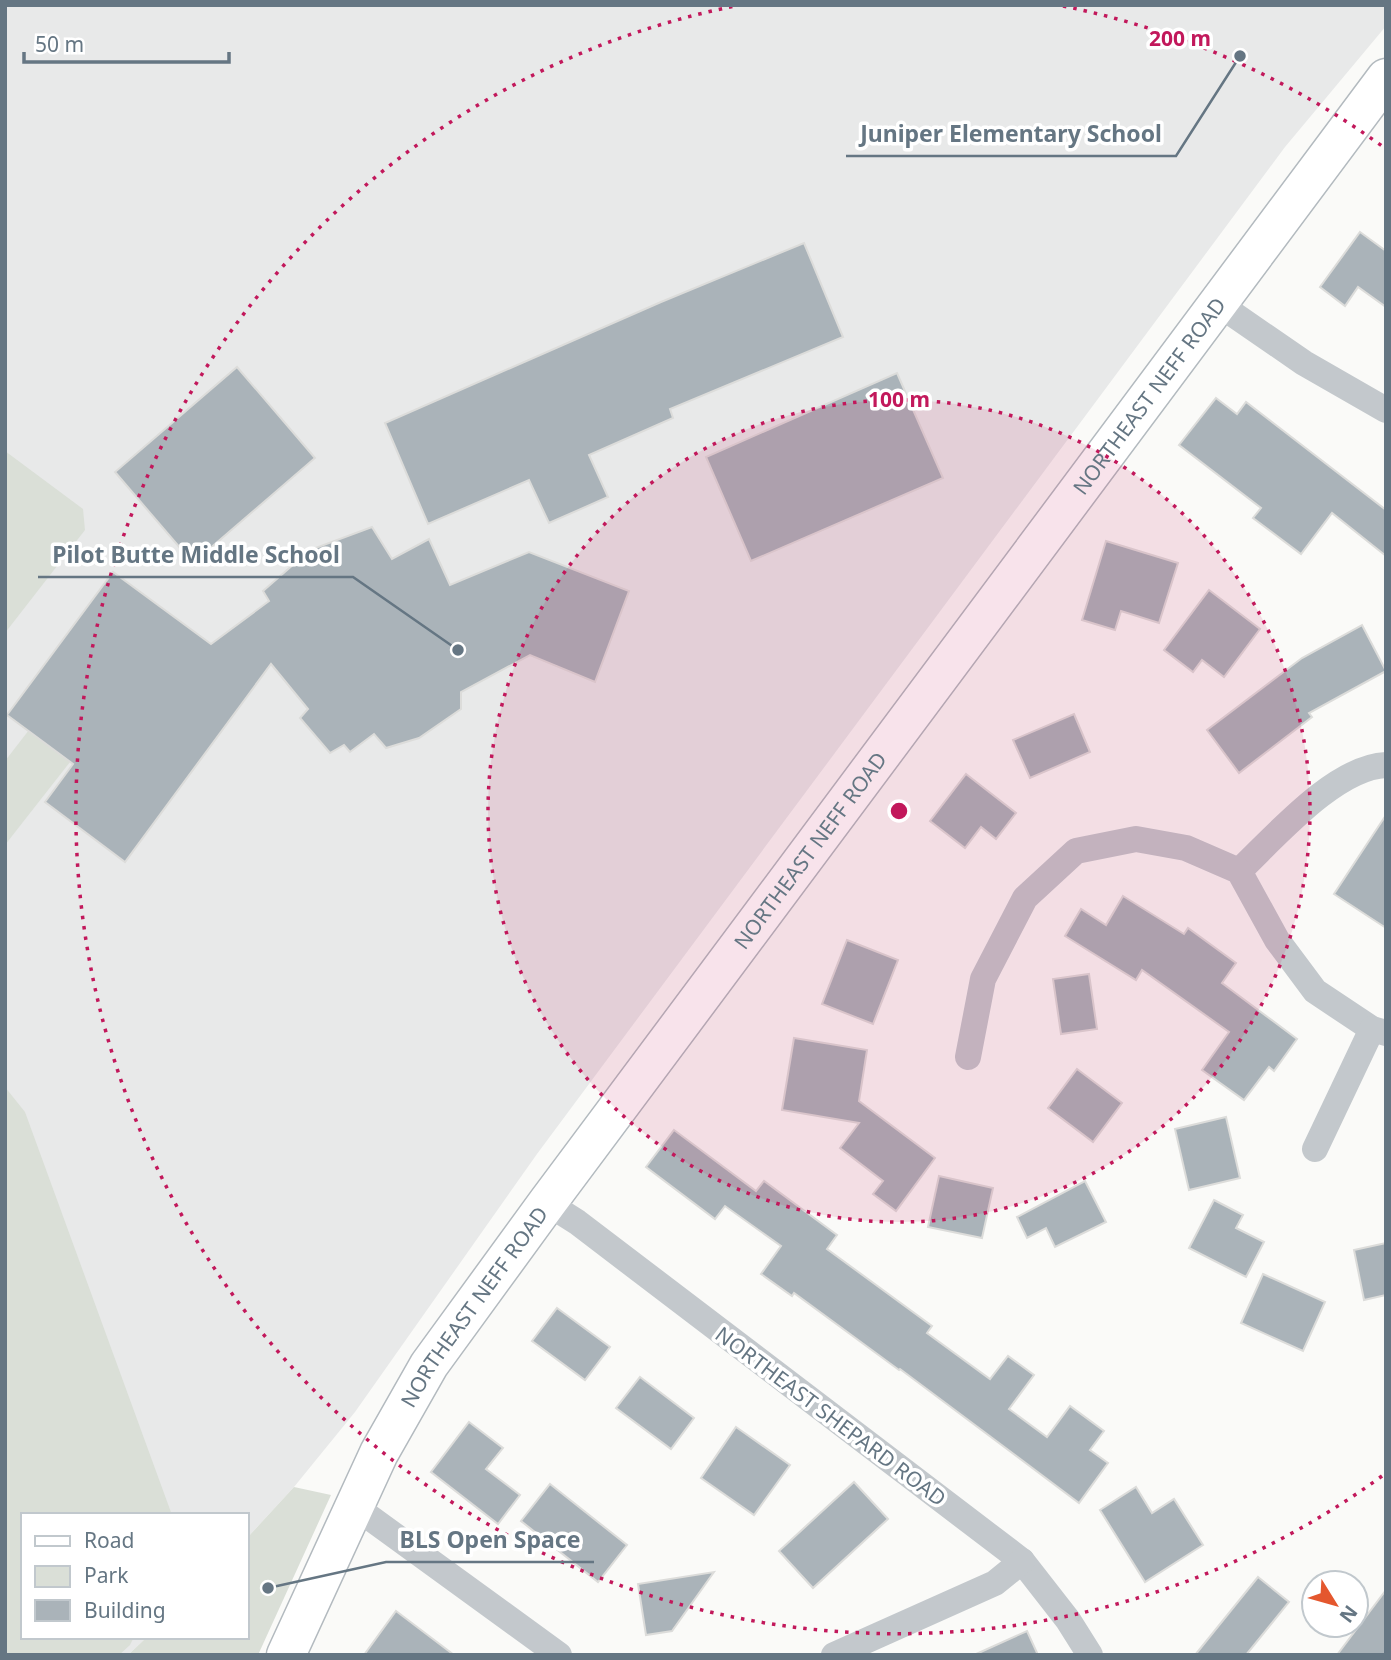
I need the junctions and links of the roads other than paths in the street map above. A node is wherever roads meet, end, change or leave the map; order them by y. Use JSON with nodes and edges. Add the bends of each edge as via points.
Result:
{"nodes":[{"id":1,"x":1386,"y":78,"type":"edge"},
{"id":2,"x":1217,"y":303,"type":"junction"},
{"id":3,"x":1386,"y":410,"type":"edge"},
{"id":4,"x":1386,"y":765,"type":"edge"},
{"id":5,"x":1239,"y":871,"type":"junction"},
{"id":6,"x":1379,"y":1031,"type":"edge"},
{"id":7,"x":968,"y":1057,"type":"dead end"},
{"id":8,"x":1315,"y":1149,"type":"dead end"},
{"id":9,"x":547,"y":1203,"type":"junction"},
{"id":10,"x":354,"y":1506,"type":"junction"},
{"id":11,"x":1022,"y":1561,"type":"junction"},
{"id":12,"x":286,"y":1655,"type":"edge"},
{"id":13,"x":559,"y":1655,"type":"edge"},
{"id":14,"x":834,"y":1655,"type":"edge"},
{"id":15,"x":1090,"y":1655,"type":"edge"}],
"edges":[{"from":1,"to":2,"type":"main road","name":"NORTHEAST NEFF ROAD"},
{"from":2,"to":3,"type":"street","via":[[1304,363]]},
{"from":2,"to":9,"type":"main road","name":"NORTHEAST NEFF ROAD"},
{"from":4,"to":5,"type":"street","via":[[1375,765],[1333,784]]},
{"from":5,"to":6,"type":"street","via":[[1276,940],[1315,991]]},
{"from":5,"to":7,"type":"street","via":[[1186,848],[1136,839],[1076,852],[1025,898],[983,979]]},
{"from":6,"to":8,"type":"street"},
{"from":9,"to":10,"type":"main road","name":"NORTHEAST NEFF ROAD","via":[[429,1365]]},
{"from":9,"to":11,"type":"street","name":"NORTHEAST SHEPARD ROAD"},
{"from":10,"to":12,"type":"main road","name":"NORTHEAST NEFF ROAD"},
{"from":10,"to":13,"type":"street"},
{"from":11,"to":14,"type":"street","via":[[995,1583]]},
{"from":11,"to":15,"type":"street","name":"NORTHEAST SHEPARD ROAD"}]}
